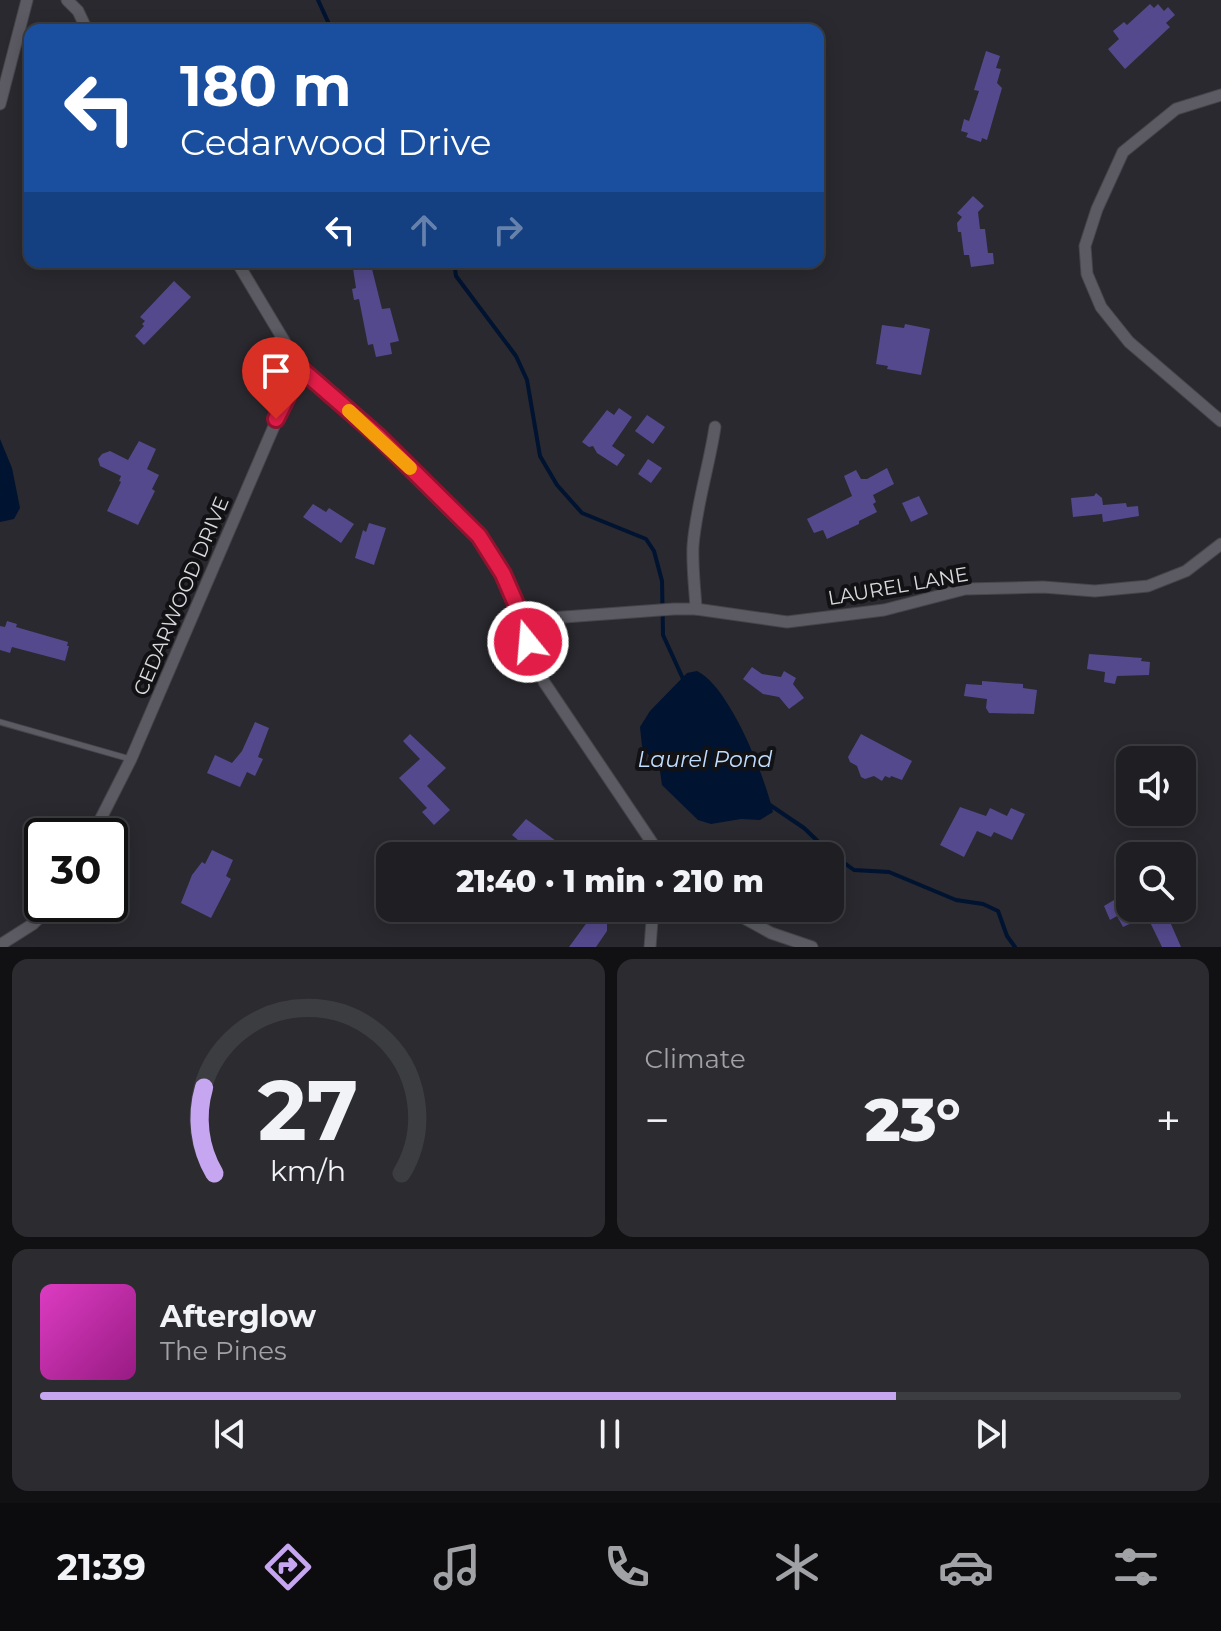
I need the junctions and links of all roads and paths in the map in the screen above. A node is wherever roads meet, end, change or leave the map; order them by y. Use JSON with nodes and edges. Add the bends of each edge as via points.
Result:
{"nodes":[{"id":1,"x":27,"y":0,"type":"edge"},
{"id":2,"x":67,"y":0,"type":"edge"},
{"id":3,"x":84,"y":24,"type":"edge"},
{"id":4,"x":1221,"y":95,"type":"edge"},
{"id":5,"x":0,"y":104,"type":"edge"},
{"id":6,"x":241,"y":268,"type":"edge"},
{"id":7,"x":301,"y":369,"type":"junction"},
{"id":8,"x":1221,"y":421,"type":"edge"},
{"id":9,"x":715,"y":427,"type":"dead end"},
{"id":10,"x":1221,"y":544,"type":"edge"},
{"id":11,"x":696,"y":609,"type":"junction"},
{"id":12,"x":523,"y":620,"type":"junction"},
{"id":13,"x":0,"y":722,"type":"edge"},
{"id":14,"x":131,"y":759,"type":"junction"},
{"id":15,"x":101,"y":818,"type":"edge"},
{"id":16,"x":651,"y":842,"type":"edge"},
{"id":17,"x":35,"y":922,"type":"edge"},
{"id":18,"x":652,"y":922,"type":"edge"},
{"id":19,"x":751,"y":922,"type":"edge"},
{"id":20,"x":0,"y":945,"type":"edge"},
{"id":21,"x":650,"y":947,"type":"edge"},
{"id":22,"x":812,"y":947,"type":"edge"}],
"edges":[{"from":1,"to":5,"type":"street"},
{"from":2,"to":3,"type":"street"},
{"from":4,"to":8,"type":"street","via":[[1176,109],[1123,152],[1085,246],[1087,274],[1101,307],[1129,342]]},
{"from":6,"to":7,"type":"street"},
{"from":7,"to":12,"type":"street","via":[[479,536]]},
{"from":7,"to":14,"type":"street","name":"CEDARWOOD DRIVE"},
{"from":9,"to":11,"type":"street","via":[[693,548]]},
{"from":10,"to":11,"type":"street","name":"LAUREL LANE","via":[[1186,571],[1148,586],[1095,591],[965,589],[884,610],[787,622]]},
{"from":11,"to":12,"type":"street","name":"LAUREL LANE"},
{"from":12,"to":16,"type":"street","via":[[544,682]]},
{"from":13,"to":14,"type":"lane"},
{"from":14,"to":15,"type":"street","name":"CEDARWOOD DRIVE"},
{"from":17,"to":20,"type":"street"},
{"from":18,"to":21,"type":"street"},
{"from":19,"to":22,"type":"street"}]}
